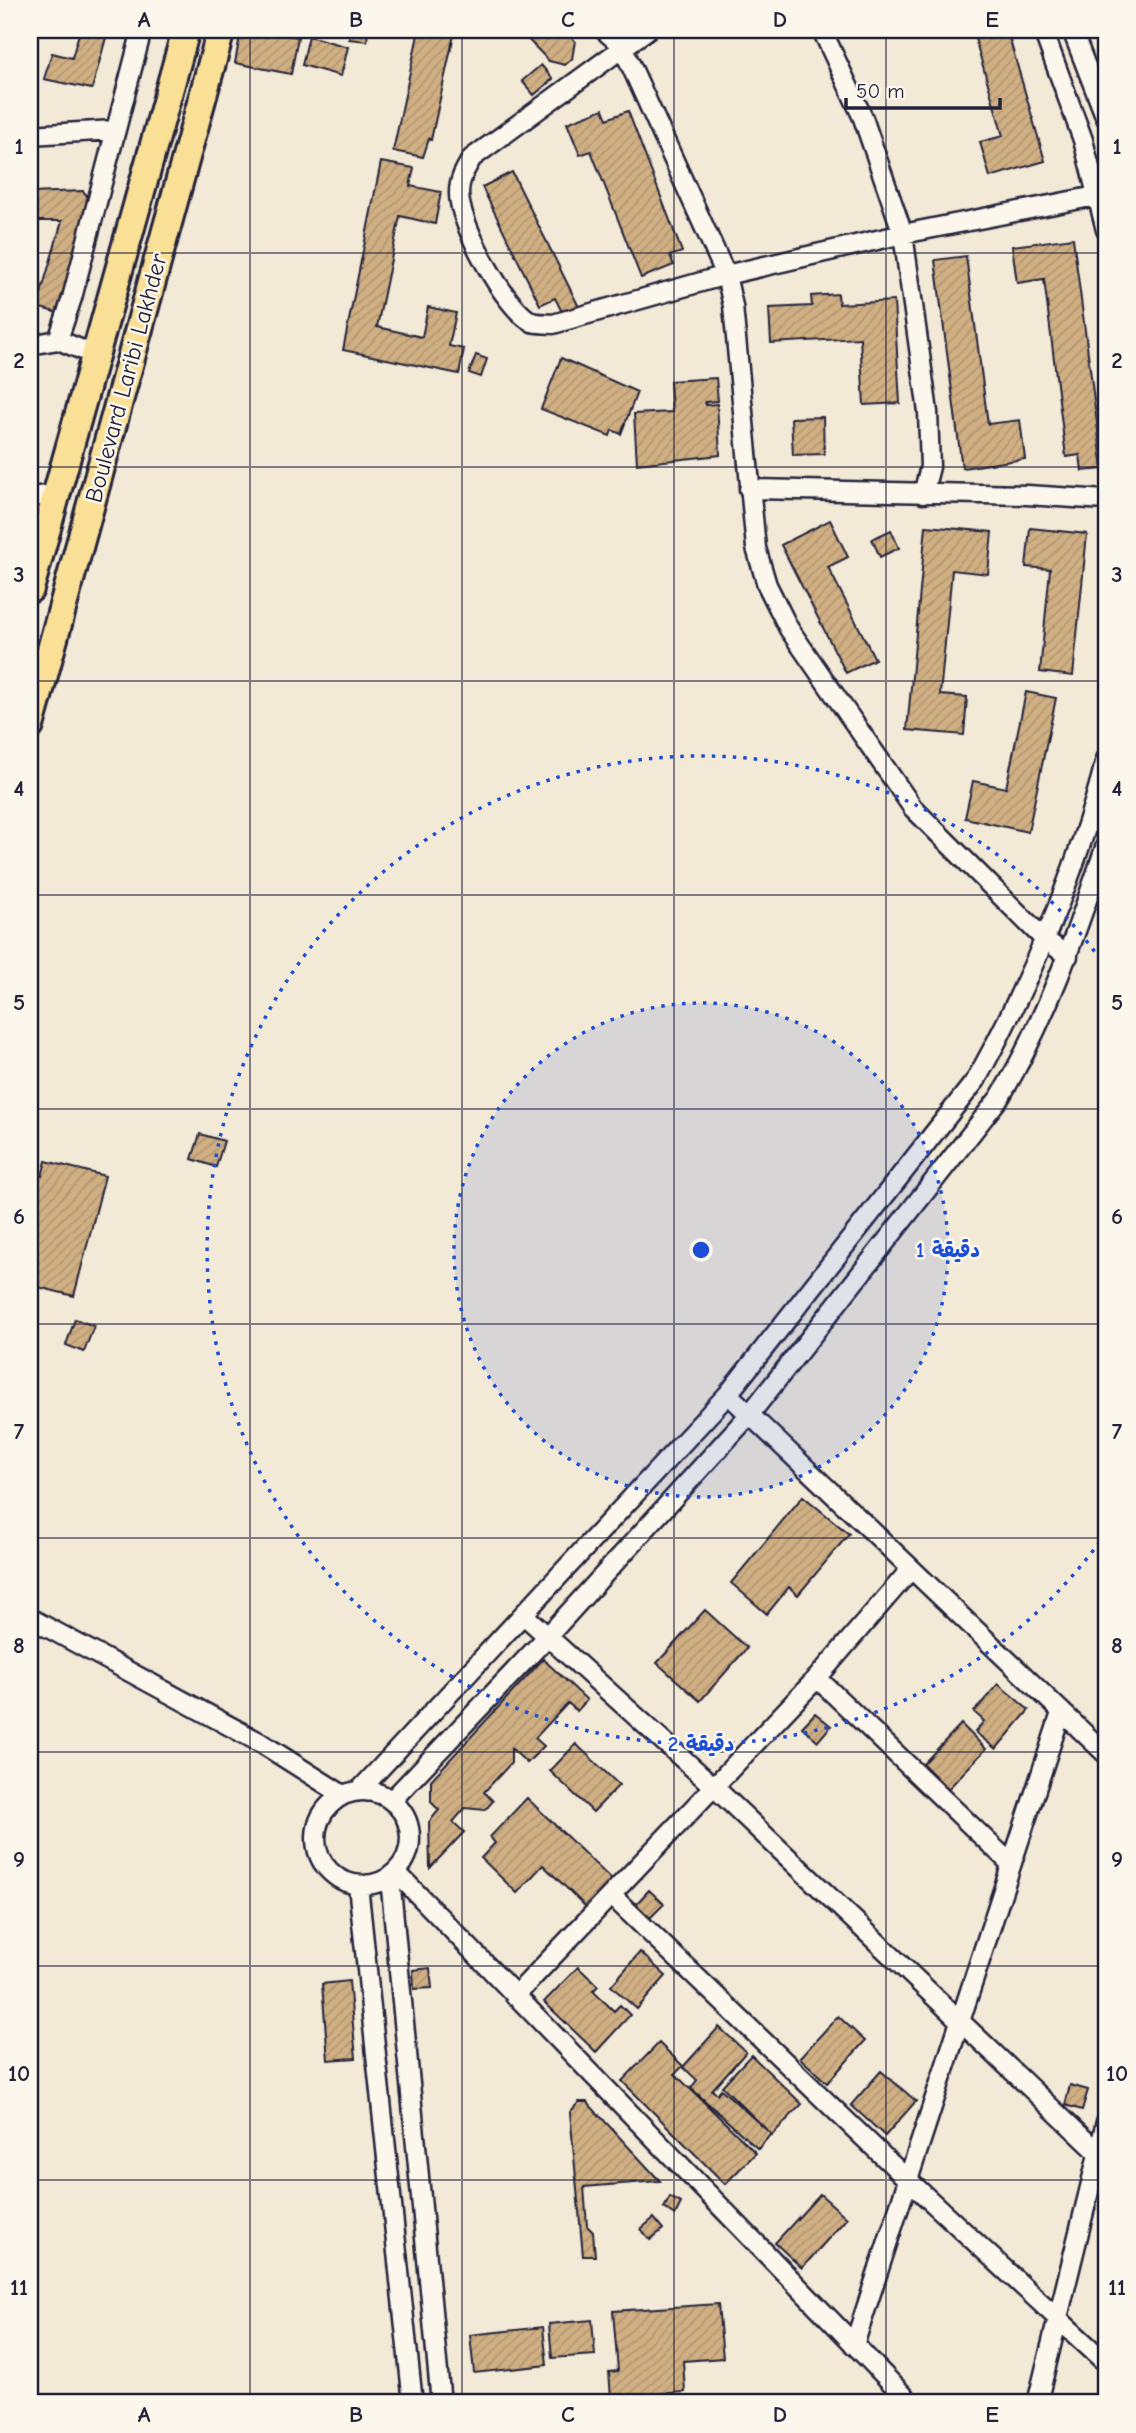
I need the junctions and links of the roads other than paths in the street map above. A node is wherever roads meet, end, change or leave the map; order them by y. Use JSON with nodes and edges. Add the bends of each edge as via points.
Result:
{"nodes":[{"id":1,"x":142,"y":30,"type":"edge"},
{"id":2,"x":186,"y":30,"type":"edge"},
{"id":3,"x":221,"y":30,"type":"edge"},
{"id":4,"x":604,"y":30,"type":"edge"},
{"id":5,"x":646,"y":30,"type":"edge"},
{"id":6,"x":822,"y":30,"type":"edge"},
{"id":7,"x":1042,"y":30,"type":"edge"},
{"id":8,"x":1072,"y":30,"type":"edge"},
{"id":9,"x":622,"y":46,"type":"junction"},
{"id":10,"x":1106,"y":118,"type":"edge"},
{"id":11,"x":114,"y":130,"type":"junction"},
{"id":12,"x":30,"y":135,"type":"edge"},
{"id":13,"x":1102,"y":195,"type":"edge"},
{"id":14,"x":1106,"y":230,"type":"edge"},
{"id":15,"x":903,"y":234,"type":"junction"},
{"id":16,"x":726,"y":275,"type":"junction"},
{"id":17,"x":58,"y":340,"type":"junction"},
{"id":18,"x":30,"y":345,"type":"edge"},
{"id":19,"x":95,"y":355,"type":"junction"},
{"id":20,"x":748,"y":489,"type":"junction"},
{"id":21,"x":57,"y":494,"type":"junction"},
{"id":22,"x":923,"y":494,"type":"junction"},
{"id":23,"x":30,"y":497,"type":"edge"},
{"id":24,"x":1106,"y":500,"type":"edge"},
{"id":25,"x":30,"y":589,"type":"edge"},
{"id":26,"x":30,"y":726,"type":"edge"},
{"id":27,"x":1106,"y":759,"type":"edge"},
{"id":28,"x":1106,"y":845,"type":"edge"},
{"id":29,"x":1044,"y":939,"type":"junction"},
{"id":30,"x":1068,"y":956,"type":"junction"},
{"id":31,"x":728,"y":1394,"type":"junction"},
{"id":32,"x":750,"y":1414,"type":"junction"},
{"id":33,"x":911,"y":1569,"type":"junction"},
{"id":34,"x":525,"y":1616,"type":"junction"},
{"id":35,"x":30,"y":1618,"type":"edge"},
{"id":36,"x":547,"y":1637,"type":"junction"},
{"id":37,"x":817,"y":1678,"type":"junction"},
{"id":38,"x":1061,"y":1713,"type":"junction"},
{"id":39,"x":1106,"y":1754,"type":"edge"},
{"id":40,"x":714,"y":1787,"type":"junction"},
{"id":41,"x":351,"y":1793,"type":"junction"},
{"id":42,"x":392,"y":1800,"type":"junction"},
{"id":43,"x":1011,"y":1864,"type":"junction"},
{"id":44,"x":393,"y":1875,"type":"junction"},
{"id":45,"x":358,"y":1885,"type":"junction"},
{"id":46,"x":612,"y":1896,"type":"junction"},
{"id":47,"x":515,"y":1996,"type":"junction"},
{"id":48,"x":959,"y":2023,"type":"junction"},
{"id":49,"x":1106,"y":2122,"type":"edge"},
{"id":50,"x":1102,"y":2157,"type":"edge"},
{"id":51,"x":908,"y":2180,"type":"junction"},
{"id":52,"x":1058,"y":2318,"type":"junction"},
{"id":53,"x":854,"y":2345,"type":"junction"},
{"id":54,"x":1106,"y":2363,"type":"edge"},
{"id":55,"x":414,"y":2403,"type":"edge"},
{"id":56,"x":441,"y":2403,"type":"edge"},
{"id":57,"x":911,"y":2403,"type":"edge"},
{"id":58,"x":1037,"y":2403,"type":"edge"}],
"edges":[{"from":1,"to":11,"type":"street"},
{"from":2,"to":19,"type":"main road","name":"Boulevard Laribi Lakhder"},
{"from":3,"to":26,"type":"main road","name":"Boulevard Laribi Lakhder"},
{"from":4,"to":9,"type":"street"},
{"from":5,"to":9,"type":"street"},
{"from":6,"to":15,"type":"street","via":[[863,118]]},
{"from":7,"to":13,"type":"street"},
{"from":8,"to":10,"type":"street"},
{"from":9,"to":16,"type":"street"},
{"from":9,"to":16,"type":"street","via":[[472,158],[459,179],[458,196],[475,245],[512,304],[532,322],[553,324]]},
{"from":11,"to":12,"type":"street"},
{"from":11,"to":17,"type":"street"},
{"from":13,"to":14,"type":"street"},
{"from":13,"to":15,"type":"street"},
{"from":15,"to":16,"type":"street"},
{"from":15,"to":22,"type":"street","via":[[928,412],[930,467]]},
{"from":16,"to":20,"type":"street","via":[[733,306]]},
{"from":17,"to":18,"type":"street"},
{"from":17,"to":19,"type":"street"},
{"from":19,"to":21,"type":"main road","name":"Boulevard Laribi Lakhder"},
{"from":20,"to":22,"type":"street"},
{"from":20,"to":29,"type":"street","via":[[759,560],[789,629],[913,808]]},
{"from":21,"to":23,"type":"street"},
{"from":21,"to":25,"type":"main road","name":"Boulevard Laribi Lakhder"},
{"from":22,"to":24,"type":"street"},
{"from":27,"to":29,"type":"street"},
{"from":28,"to":30,"type":"street"},
{"from":29,"to":30,"type":"street"},
{"from":29,"to":31,"type":"street","via":[[976,1080]]},
{"from":30,"to":32,"type":"street","via":[[1027,1053],[1000,1097]]},
{"from":31,"to":32,"type":"street"},
{"from":31,"to":34,"type":"street"},
{"from":32,"to":33,"type":"street"},
{"from":32,"to":36,"type":"street"},
{"from":33,"to":37,"type":"street"},
{"from":33,"to":38,"type":"street"},
{"from":34,"to":36,"type":"street"},
{"from":34,"to":41,"type":"street"},
{"from":35,"to":41,"type":"street"},
{"from":36,"to":40,"type":"street"},
{"from":36,"to":42,"type":"street"},
{"from":37,"to":40,"type":"street"},
{"from":37,"to":43,"type":"street"},
{"from":38,"to":39,"type":"street"},
{"from":38,"to":43,"type":"street"},
{"from":40,"to":46,"type":"street"},
{"from":40,"to":48,"type":"street"},
{"from":41,"to":42,"type":"street","via":[[382,1794]]},
{"from":41,"to":45,"type":"street","via":[[323,1814],[316,1840],[324,1865],[334,1875]]},
{"from":42,"to":44,"type":"street","via":[[410,1835],[404,1862]]},
{"from":43,"to":48,"type":"street"},
{"from":44,"to":45,"type":"street","via":[[372,1885]]},
{"from":44,"to":47,"type":"street"},
{"from":44,"to":56,"type":"street"},
{"from":45,"to":55,"type":"street"},
{"from":46,"to":47,"type":"street"},
{"from":46,"to":51,"type":"street"},
{"from":47,"to":53,"type":"street"},
{"from":48,"to":50,"type":"street"},
{"from":48,"to":51,"type":"street"},
{"from":49,"to":50,"type":"street"},
{"from":50,"to":52,"type":"street"},
{"from":51,"to":52,"type":"street"},
{"from":51,"to":53,"type":"street"},
{"from":52,"to":54,"type":"street"},
{"from":52,"to":58,"type":"street"},
{"from":53,"to":57,"type":"street"}]}
